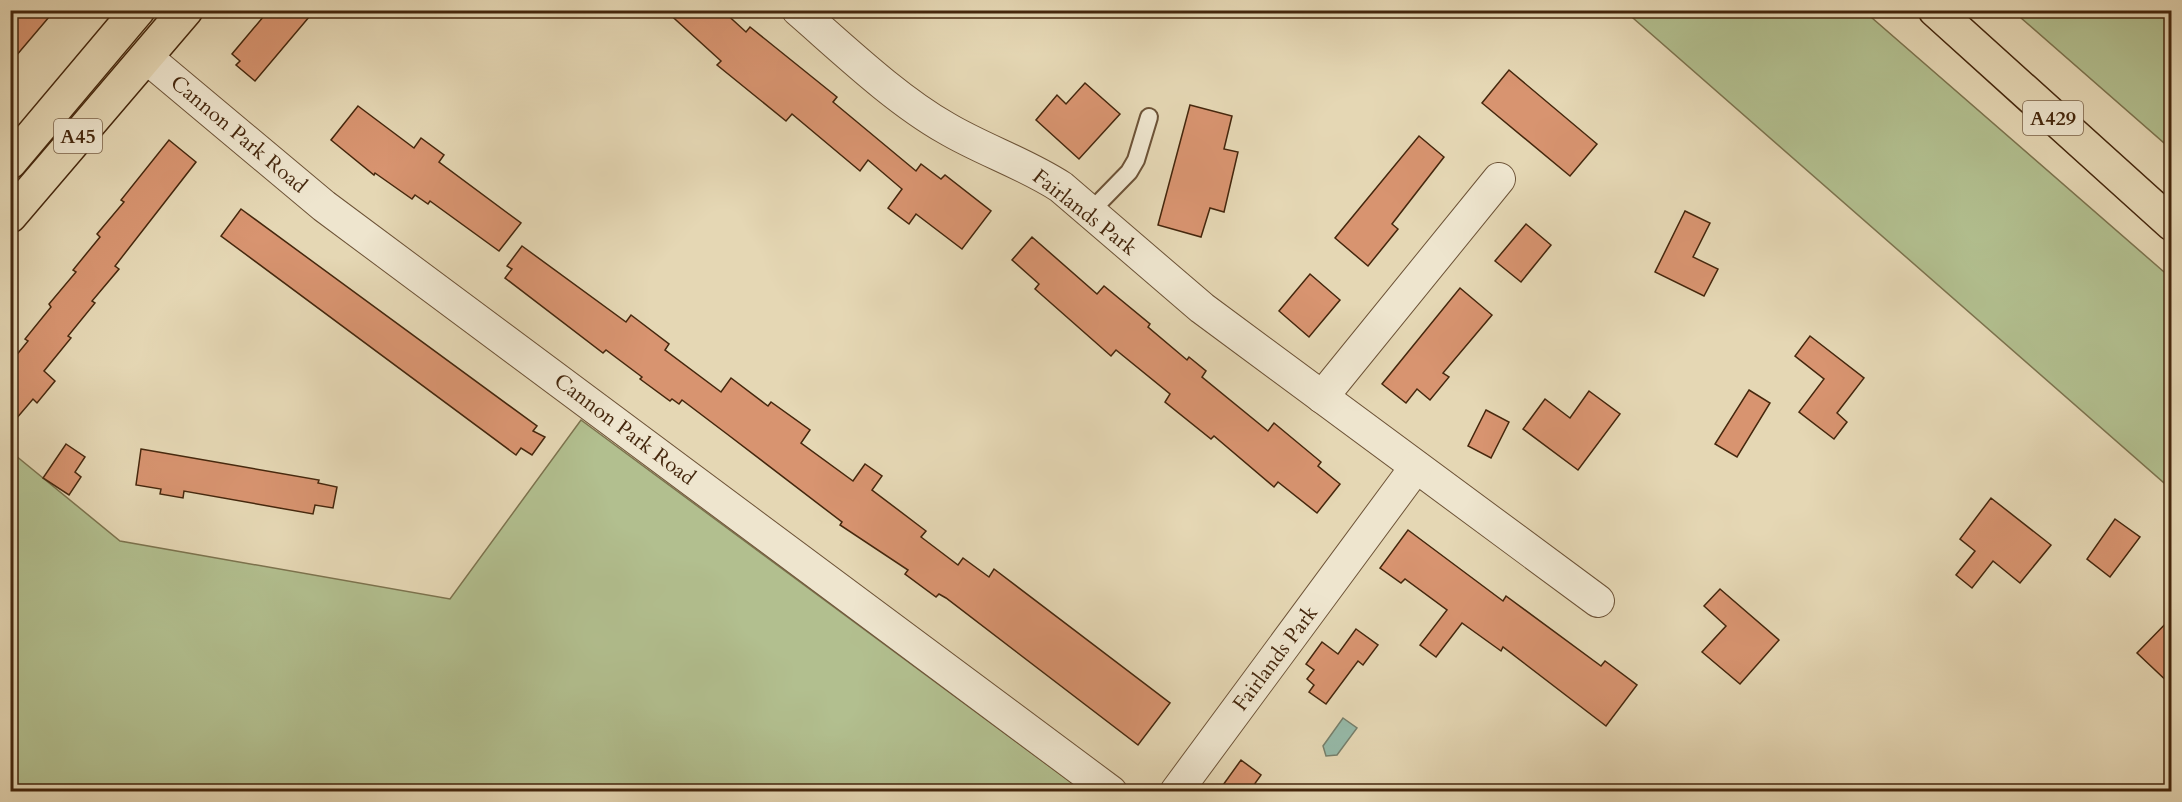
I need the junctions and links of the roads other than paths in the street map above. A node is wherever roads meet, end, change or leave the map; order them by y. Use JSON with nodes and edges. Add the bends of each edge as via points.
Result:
{"nodes":[{"id":1,"x":138,"y":10,"type":"edge"},
{"id":2,"x":186,"y":10,"type":"edge"},
{"id":3,"x":1935,"y":10,"type":"edge"},
{"id":4,"x":809,"y":14,"type":"edge"},
{"id":5,"x":146,"y":57,"type":"junction"},
{"id":6,"x":1149,"y":117,"type":"dead end"},
{"id":7,"x":10,"y":162,"type":"edge"},
{"id":8,"x":1498,"y":179,"type":"dead end"},
{"id":9,"x":1090,"y":212,"type":"junction"},
{"id":10,"x":10,"y":216,"type":"edge"},
{"id":11,"x":2172,"y":224,"type":"edge"},
{"id":12,"x":1322,"y":397,"type":"junction"},
{"id":13,"x":1416,"y":467,"type":"junction"},
{"id":14,"x":1598,"y":601,"type":"dead end"},
{"id":15,"x":1111,"y":792,"type":"edge"},
{"id":16,"x":1176,"y":792,"type":"edge"}],
"edges":[{"from":1,"to":7,"type":"main road","number":"A45"},
{"from":2,"to":5,"type":"main road","number":"A45"},
{"from":3,"to":11,"type":"main road","number":"A429"},
{"from":4,"to":9,"type":"street","name":"Fairlands Park","via":[[920,112],[947,129],[1035,170]]},
{"from":5,"to":10,"type":"main road","number":"A45"},
{"from":5,"to":15,"type":"street","name":"Cannon Park Road","via":[[324,206]]},
{"from":6,"to":9,"type":"lane","via":[[1129,172]]},
{"from":8,"to":12,"type":"street"},
{"from":9,"to":12,"type":"street","name":"Fairlands Park","via":[[1202,308]]},
{"from":12,"to":13,"type":"street","name":"Fairlands Park"},
{"from":13,"to":14,"type":"street","name":"Fairlands Park"},
{"from":13,"to":16,"type":"street","name":"Fairlands Park"}]}
